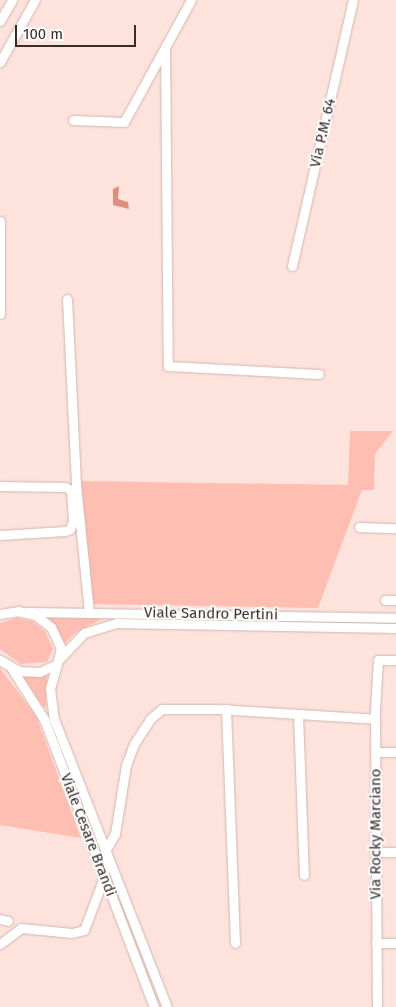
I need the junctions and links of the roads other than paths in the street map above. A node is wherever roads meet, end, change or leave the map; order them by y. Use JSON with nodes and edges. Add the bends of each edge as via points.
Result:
{"nodes":[{"id":1,"x":12,"y":0,"type":"edge"},
{"id":2,"x":35,"y":0,"type":"edge"},
{"id":3,"x":191,"y":0,"type":"edge"},
{"id":4,"x":353,"y":0,"type":"edge"},
{"id":5,"x":0,"y":21,"type":"edge"},
{"id":6,"x":165,"y":48,"type":"junction"},
{"id":7,"x":0,"y":62,"type":"edge"},
{"id":8,"x":73,"y":120,"type":"dead end"},
{"id":9,"x":0,"y":221,"type":"edge"},
{"id":10,"x":292,"y":266,"type":"dead end"},
{"id":11,"x":67,"y":299,"type":"dead end"},
{"id":12,"x":0,"y":314,"type":"edge"},
{"id":13,"x":319,"y":374,"type":"dead end"},
{"id":14,"x":0,"y":486,"type":"edge"},
{"id":15,"x":359,"y":527,"type":"dead end"},
{"id":16,"x":396,"y":528,"type":"edge"},
{"id":17,"x":0,"y":535,"type":"edge"},
{"id":18,"x":385,"y":600,"type":"dead end"},
{"id":19,"x":396,"y":600,"type":"edge"},
{"id":20,"x":3,"y":612,"type":"edge"},
{"id":21,"x":27,"y":612,"type":"junction"},
{"id":22,"x":89,"y":612,"type":"junction"},
{"id":23,"x":396,"y":618,"type":"edge"},
{"id":24,"x":396,"y":628,"type":"edge"},
{"id":25,"x":0,"y":660,"type":"edge"},
{"id":26,"x":396,"y":660,"type":"edge"},
{"id":27,"x":58,"y":661,"type":"junction"},
{"id":28,"x":12,"y":668,"type":"junction"},
{"id":29,"x":226,"y":710,"type":"junction"},
{"id":30,"x":298,"y":714,"type":"junction"},
{"id":31,"x":375,"y":718,"type":"junction"},
{"id":32,"x":376,"y":752,"type":"junction"},
{"id":33,"x":396,"y":752,"type":"edge"},
{"id":34,"x":105,"y":851,"type":"junction"},
{"id":35,"x":375,"y":852,"type":"junction"},
{"id":36,"x":396,"y":852,"type":"edge"},
{"id":37,"x":304,"y":875,"type":"dead end"},
{"id":38,"x":104,"y":877,"type":"junction"},
{"id":39,"x":235,"y":943,"type":"dead end"},
{"id":40,"x":376,"y":943,"type":"junction"},
{"id":41,"x":396,"y":943,"type":"edge"},
{"id":42,"x":0,"y":944,"type":"edge"},
{"id":43,"x":154,"y":1007,"type":"edge"},
{"id":44,"x":166,"y":1007,"type":"edge"},
{"id":45,"x":377,"y":1007,"type":"edge"}],
"edges":[{"from":1,"to":5,"type":"street"},
{"from":2,"to":7,"type":"street"},
{"from":3,"to":6,"type":"street"},
{"from":4,"to":10,"type":"street","name":"Via P.M. 64"},
{"from":6,"to":8,"type":"street","via":[[124,122]]},
{"from":6,"to":13,"type":"street","via":[[168,366]]},
{"from":9,"to":12,"type":"street"},
{"from":11,"to":22,"type":"street","via":[[76,484]]},
{"from":14,"to":17,"type":"street","via":[[65,487],[71,490],[73,507],[73,521],[65,532]]},
{"from":15,"to":16,"type":"street"},
{"from":18,"to":19,"type":"street"},
{"from":20,"to":21,"type":"street","name":"Viale Sandro Pertini"},
{"from":21,"to":22,"type":"street","name":"Viale Sandro Pertini"},
{"from":21,"to":27,"type":"street","via":[[51,627],[59,640]]},
{"from":22,"to":23,"type":"street","name":"Viale Sandro Pertini"},
{"from":24,"to":27,"type":"street","name":"Viale Sandro Pertini","via":[[116,623],[84,633]]},
{"from":25,"to":28,"type":"street"},
{"from":26,"to":31,"type":"street","name":"Via Rocky Marciano","via":[[378,660]]},
{"from":27,"to":28,"type":"street","via":[[40,672],[27,673]]},
{"from":27,"to":34,"type":"street","name":"Viale Cesare Brandi","via":[[50,688],[51,707]]},
{"from":28,"to":38,"type":"street","name":"Viale Cesare Brandi","via":[[44,719]]},
{"from":29,"to":30,"type":"street"},
{"from":29,"to":34,"type":"street","via":[[162,710],[150,720],[134,744],[126,765],[115,834]]},
{"from":29,"to":39,"type":"street"},
{"from":30,"to":31,"type":"street"},
{"from":30,"to":37,"type":"street"},
{"from":31,"to":32,"type":"street","name":"Via Rocky Marciano"},
{"from":32,"to":33,"type":"street"},
{"from":32,"to":35,"type":"street","name":"Via Rocky Marciano"},
{"from":34,"to":38,"type":"street"},
{"from":34,"to":44,"type":"street","name":"Viale Cesare Brandi"},
{"from":35,"to":36,"type":"street"},
{"from":35,"to":40,"type":"street","name":"Via Rocky Marciano"},
{"from":38,"to":42,"type":"street","via":[[84,930],[72,933],[20,928]]},
{"from":38,"to":43,"type":"street","name":"Viale Cesare Brandi"},
{"from":40,"to":41,"type":"street"},
{"from":40,"to":45,"type":"street","name":"Via Rocky Marciano"}]}
